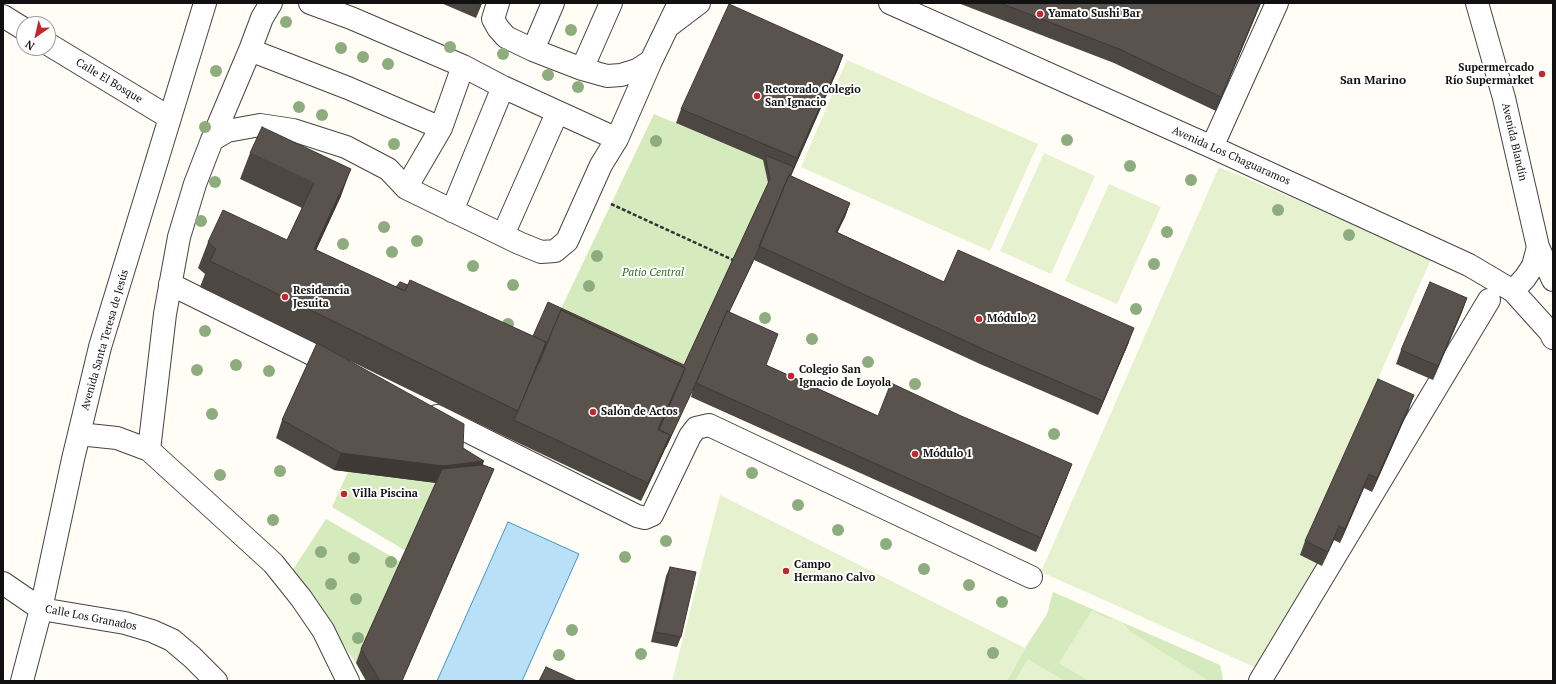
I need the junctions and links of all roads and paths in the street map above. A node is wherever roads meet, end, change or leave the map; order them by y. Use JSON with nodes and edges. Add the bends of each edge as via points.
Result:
{"nodes":[{"id":1,"x":205,"y":3,"type":"edge"},
{"id":2,"x":271,"y":3,"type":"edge"},
{"id":3,"x":310,"y":3,"type":"edge"},
{"id":4,"x":498,"y":3,"type":"edge"},
{"id":5,"x":553,"y":3,"type":"edge"},
{"id":6,"x":611,"y":3,"type":"edge"},
{"id":7,"x":679,"y":3,"type":"edge"},
{"id":8,"x":699,"y":3,"type":"edge"},
{"id":9,"x":890,"y":3,"type":"edge"},
{"id":10,"x":1277,"y":3,"type":"edge"},
{"id":11,"x":1477,"y":3,"type":"edge"},
{"id":12,"x":3,"y":16,"type":"edge"},
{"id":13,"x":16,"y":24,"type":"edge"},
{"id":14,"x":669,"y":26,"type":"junction"},
{"id":15,"x":56,"y":49,"type":"edge"},
{"id":16,"x":250,"y":50,"type":"junction"},
{"id":17,"x":533,"y":50,"type":"junction"},
{"id":18,"x":651,"y":61,"type":"junction"},
{"id":19,"x":464,"y":66,"type":"junction"},
{"id":20,"x":582,"y":69,"type":"junction"},
{"id":21,"x":503,"y":87,"type":"junction"},
{"id":22,"x":557,"y":113,"type":"junction"},
{"id":23,"x":170,"y":118,"type":"junction"},
{"id":24,"x":441,"y":128,"type":"junction"},
{"id":25,"x":617,"y":139,"type":"junction"},
{"id":26,"x":212,"y":140,"type":"junction"},
{"id":27,"x":1212,"y":147,"type":"junction"},
{"id":28,"x":406,"y":188,"type":"junction"},
{"id":29,"x":611,"y":204,"type":"dead end"},
{"id":30,"x":452,"y":211,"type":"junction"},
{"id":31,"x":503,"y":235,"type":"junction"},
{"id":32,"x":1538,"y":247,"type":"junction"},
{"id":33,"x":733,"y":260,"type":"edge"},
{"id":34,"x":1553,"y":280,"type":"edge"},
{"id":35,"x":170,"y":284,"type":"junction"},
{"id":36,"x":1513,"y":291,"type":"junction"},
{"id":37,"x":1489,"y":300,"type":"dead end"},
{"id":38,"x":1553,"y":338,"type":"edge"},
{"id":39,"x":354,"y":375,"type":"edge"},
{"id":40,"x":418,"y":407,"type":"edge"},
{"id":41,"x":79,"y":434,"type":"junction"},
{"id":42,"x":149,"y":450,"type":"junction"},
{"id":43,"x":1031,"y":577,"type":"dead end"},
{"id":44,"x":3,"y":583,"type":"edge"},
{"id":45,"x":41,"y":609,"type":"junction"},
{"id":46,"x":22,"y":681,"type":"edge"},
{"id":47,"x":216,"y":681,"type":"edge"},
{"id":48,"x":348,"y":681,"type":"edge"},
{"id":49,"x":1260,"y":681,"type":"edge"}],
"edges":[{"from":1,"to":23,"type":"street","name":"Avenida Santa Teresa de Jesús"},
{"from":2,"to":16,"type":"street","via":[[262,18]]},
{"from":3,"to":19,"type":"street"},
{"from":4,"to":17,"type":"street","via":[[493,19],[498,28],[506,37]]},
{"from":5,"to":17,"type":"street"},
{"from":6,"to":20,"type":"street"},
{"from":7,"to":14,"type":"street"},
{"from":8,"to":14,"type":"street"},
{"from":9,"to":27,"type":"street","name":"Avenida Los Chaguaramos"},
{"from":10,"to":27,"type":"street"},
{"from":11,"to":32,"type":"street","name":"Avenida Blandín","via":[[1504,98]]},
{"from":12,"to":13,"type":"street"},
{"from":14,"to":18,"type":"street"},
{"from":15,"to":23,"type":"street","name":"Calle El Bosque"},
{"from":16,"to":24,"type":"street"},
{"from":16,"to":26,"type":"street"},
{"from":17,"to":20,"type":"street"},
{"from":18,"to":20,"type":"street","via":[[637,70],[621,75],[607,76]]},
{"from":18,"to":25,"type":"street"},
{"from":19,"to":21,"type":"street"},
{"from":19,"to":24,"type":"street"},
{"from":21,"to":22,"type":"street"},
{"from":21,"to":30,"type":"street"},
{"from":22,"to":25,"type":"street"},
{"from":22,"to":31,"type":"street"},
{"from":23,"to":41,"type":"street","name":"Avenida Santa Teresa de Jesús","via":[[100,347]]},
{"from":24,"to":28,"type":"street"},
{"from":25,"to":31,"type":"street","via":[[601,165],[567,241],[555,251],[541,252]]},
{"from":26,"to":28,"type":"street","via":[[227,131],[260,125],[293,130],[346,147],[388,168]]},
{"from":26,"to":35,"type":"street","via":[[179,237]]},
{"from":27,"to":36,"type":"street","name":"Avenida Los Chaguaramos","via":[[1469,265]]},
{"from":28,"to":30,"type":"street"},
{"from":29,"to":33,"type":"path"},
{"from":30,"to":31,"type":"street"},
{"from":32,"to":34,"type":"street","name":"Avenida Blandín"},
{"from":32,"to":36,"type":"street","via":[[1533,266]]},
{"from":35,"to":39,"type":"street"},
{"from":35,"to":42,"type":"street"},
{"from":36,"to":38,"type":"street","name":"Avenida Los Chaguaramos"},
{"from":37,"to":49,"type":"street"},
{"from":40,"to":43,"type":"street","via":[[645,518],[652,515],[690,436],[696,428],[709,425]]},
{"from":41,"to":42,"type":"street","via":[[117,438]]},
{"from":41,"to":45,"type":"street","name":"Avenida Santa Teresa de Jesús"},
{"from":42,"to":48,"type":"street","via":[[273,563],[323,630]]},
{"from":44,"to":45,"type":"street","name":"Calle Los Granados"},
{"from":45,"to":46,"type":"street","name":"Avenida Santa Teresa de Jesús"},
{"from":45,"to":47,"type":"street","name":"Calle Los Granados","via":[[125,623],[152,631],[172,640]]}]}
